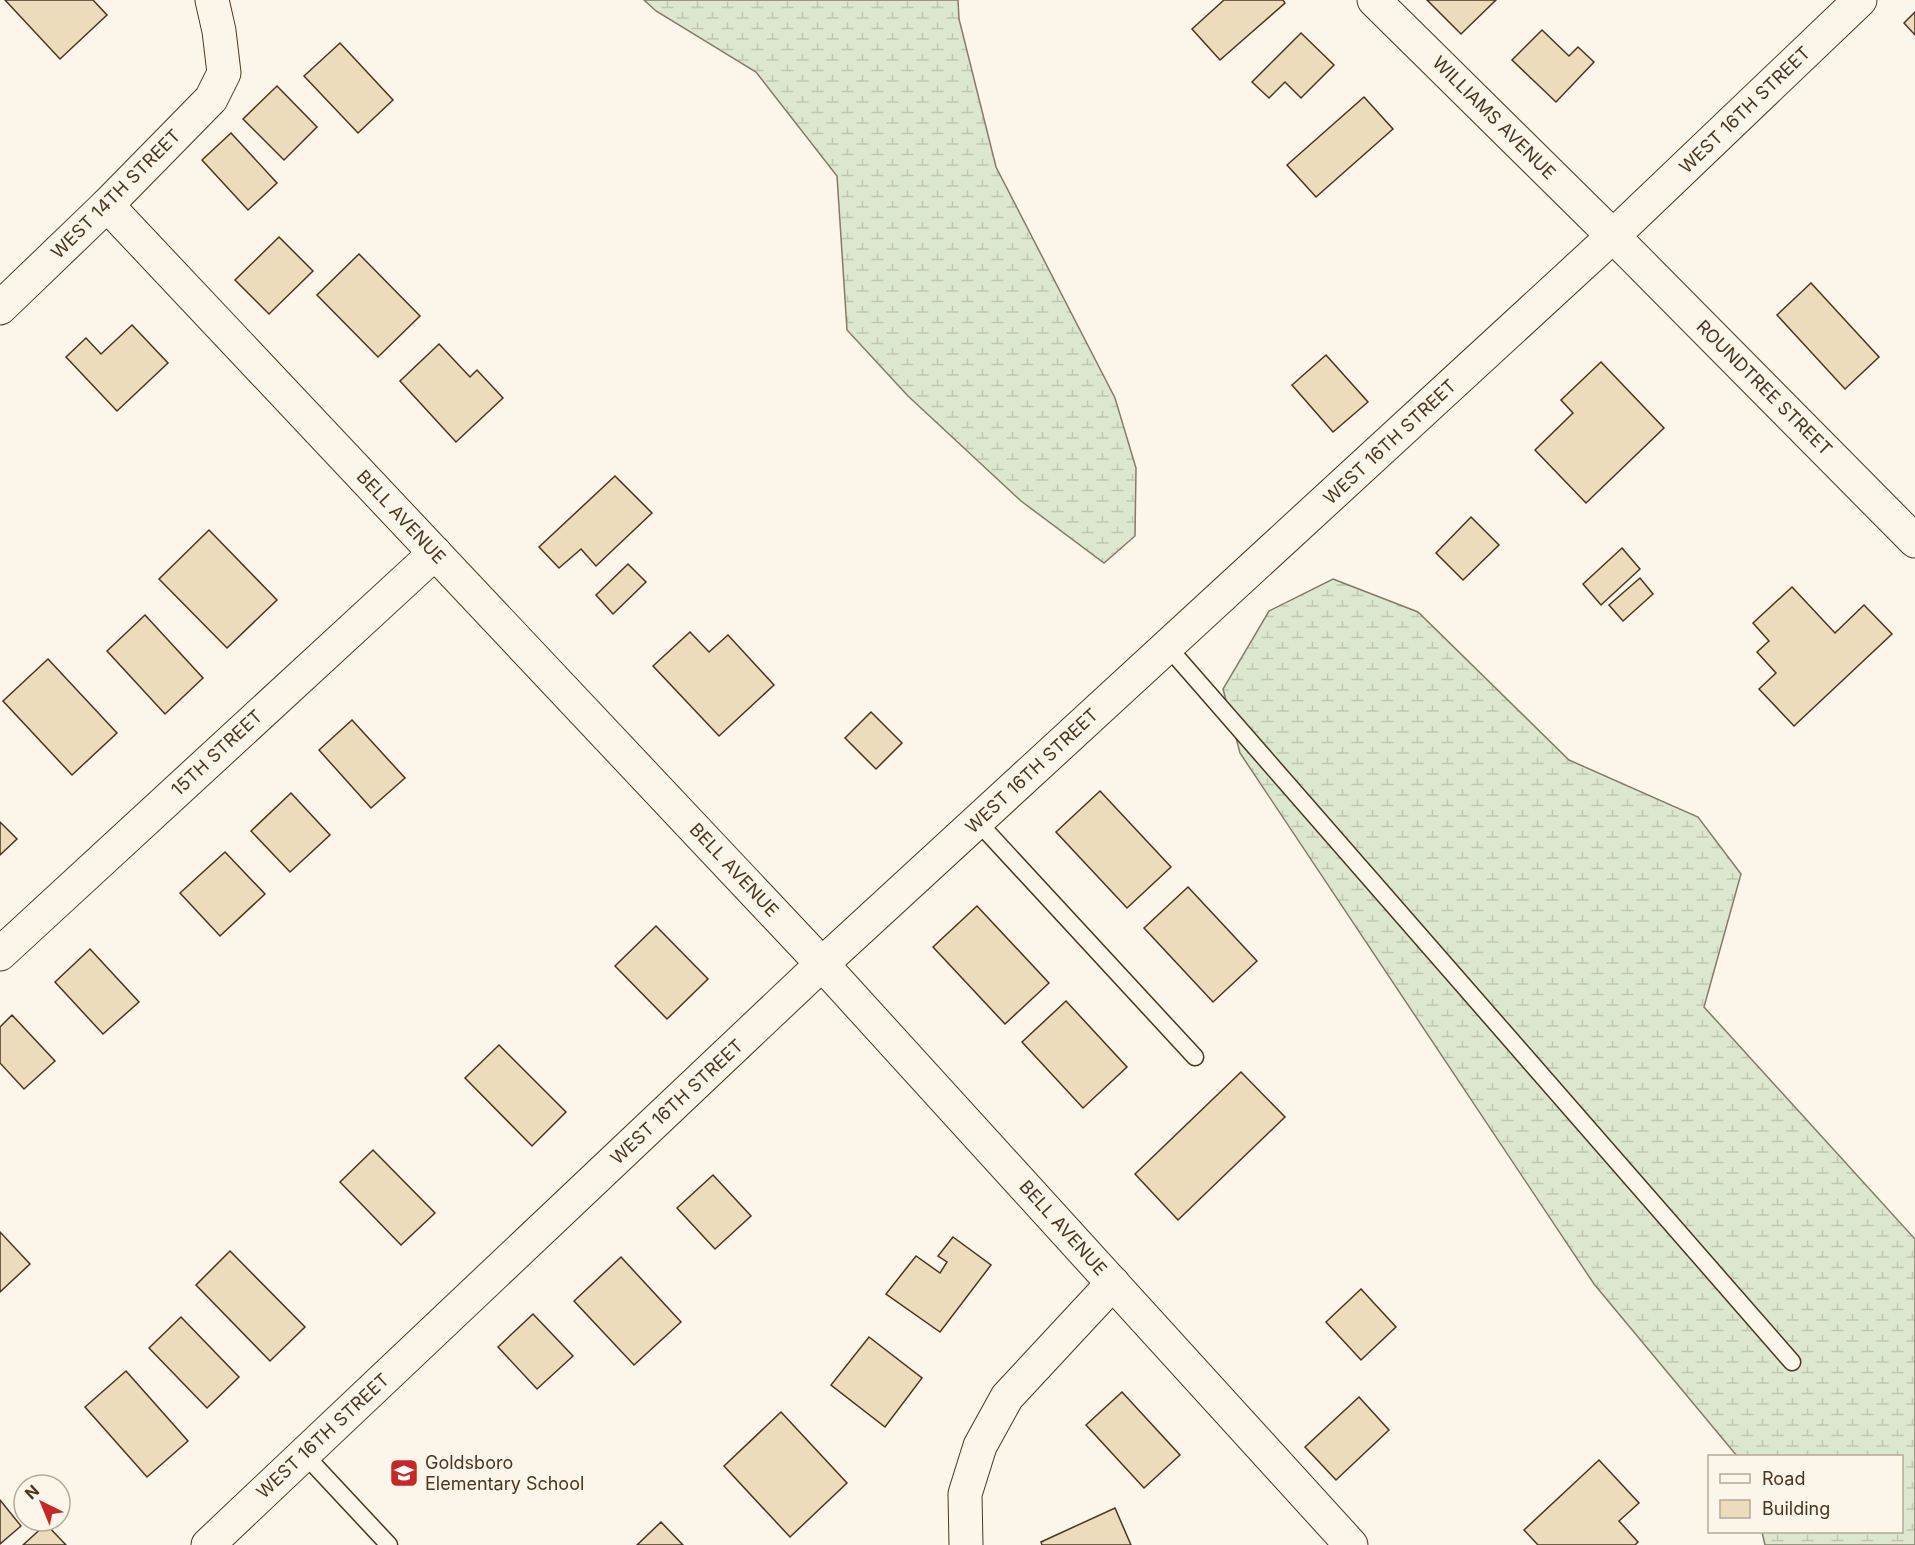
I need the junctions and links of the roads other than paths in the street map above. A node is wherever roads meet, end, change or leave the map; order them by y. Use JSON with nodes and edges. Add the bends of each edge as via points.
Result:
{"nodes":[{"id":1,"x":212,"y":0,"type":"edge"},
{"id":2,"x":1374,"y":0,"type":"edge"},
{"id":3,"x":1860,"y":0,"type":"edge"},
{"id":4,"x":106,"y":205,"type":"junction"},
{"id":5,"x":1613,"y":236,"type":"junction"},
{"id":6,"x":0,"y":308,"type":"edge"},
{"id":7,"x":1915,"y":541,"type":"edge"},
{"id":8,"x":435,"y":553,"type":"junction"},
{"id":9,"x":1167,"y":646,"type":"junction"},
{"id":10,"x":977,"y":821,"type":"junction"},
{"id":11,"x":0,"y":954,"type":"edge"},
{"id":12,"x":822,"y":964,"type":"junction"},
{"id":13,"x":1195,"y":1057,"type":"dead end"},
{"id":14,"x":1113,"y":1283,"type":"junction"},
{"id":15,"x":1792,"y":1362,"type":"dead end"},
{"id":16,"x":304,"y":1454,"type":"junction"},
{"id":17,"x":208,"y":1545,"type":"edge"},
{"id":18,"x":389,"y":1545,"type":"edge"},
{"id":19,"x":966,"y":1545,"type":"edge"},
{"id":20,"x":1352,"y":1545,"type":"edge"}],
"edges":[{"from":1,"to":4,"type":"street","name":"WEST 14TH STREET","via":[[224,73],[212,99]]},
{"from":2,"to":5,"type":"street","name":"WILLIAMS AVENUE"},
{"from":3,"to":5,"type":"street","name":"WEST 16TH STREET"},
{"from":4,"to":6,"type":"street","name":"WEST 14TH STREET"},
{"from":4,"to":8,"type":"street","name":"BELL AVENUE"},
{"from":5,"to":7,"type":"street","name":"ROUNDTREE STREET"},
{"from":5,"to":9,"type":"street","name":"WEST 16TH STREET"},
{"from":8,"to":11,"type":"street","name":"15TH STREET"},
{"from":8,"to":12,"type":"street","name":"BELL AVENUE"},
{"from":9,"to":10,"type":"street","name":"WEST 16TH STREET"},
{"from":9,"to":15,"type":"lane"},
{"from":10,"to":12,"type":"street","name":"WEST 16TH STREET"},
{"from":10,"to":13,"type":"lane"},
{"from":12,"to":14,"type":"street","name":"BELL AVENUE"},
{"from":12,"to":16,"type":"street","name":"WEST 16TH STREET"},
{"from":14,"to":19,"type":"street","via":[[1007,1397],[980,1446],[965,1494]]},
{"from":14,"to":20,"type":"street","name":"BELL AVENUE"},
{"from":16,"to":17,"type":"street","name":"WEST 16TH STREET"},
{"from":16,"to":18,"type":"lane"}]}
